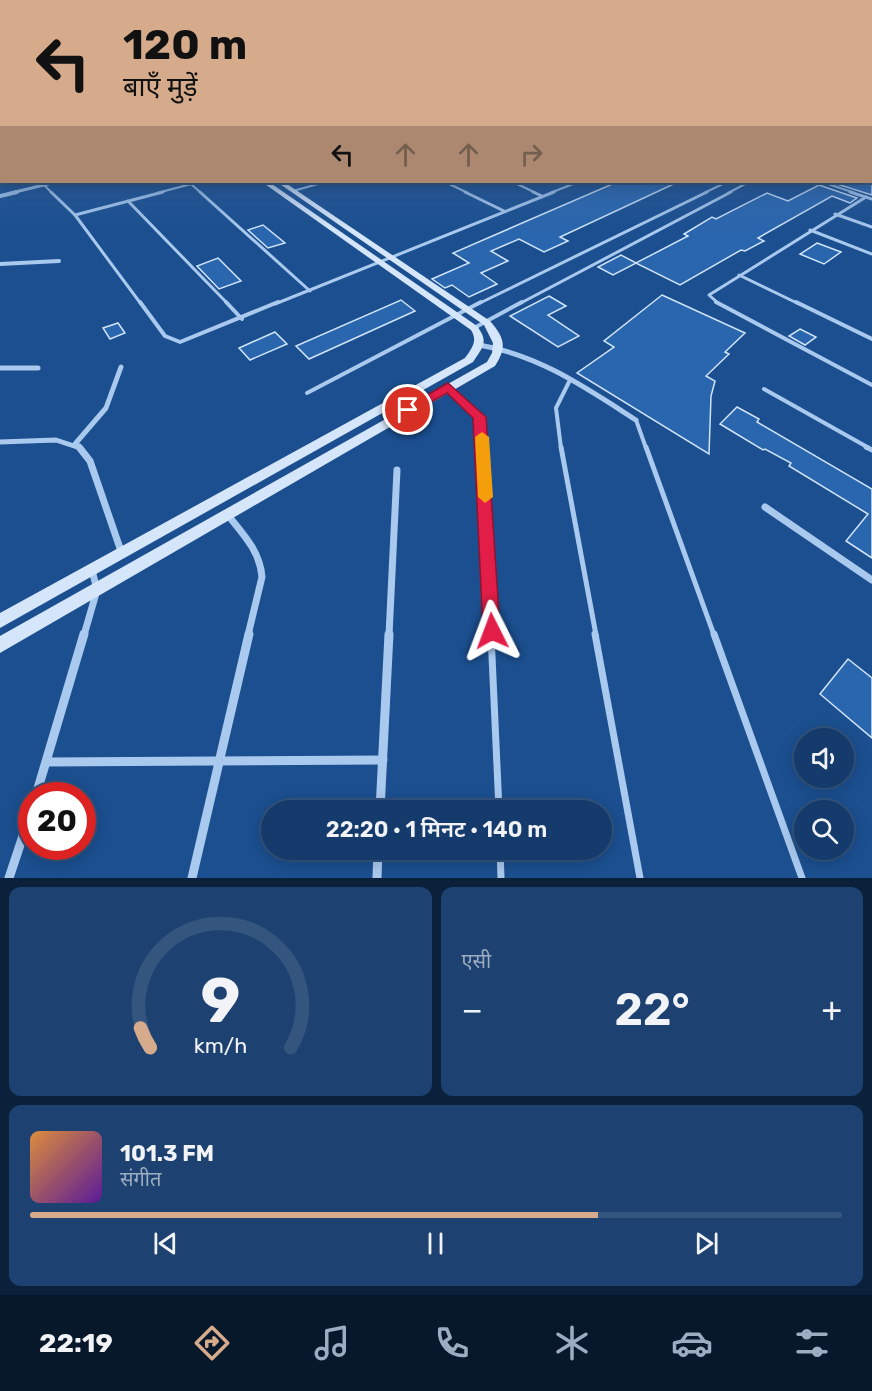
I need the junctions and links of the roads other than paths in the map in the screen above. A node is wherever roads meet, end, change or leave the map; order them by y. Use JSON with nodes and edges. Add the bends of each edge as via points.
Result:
{"nodes":[{"id":1,"x":52,"y":183,"type":"edge"},
{"id":2,"x":195,"y":183,"type":"edge"},
{"id":3,"x":267,"y":183,"type":"edge"},
{"id":4,"x":281,"y":183,"type":"edge"},
{"id":5,"x":321,"y":183,"type":"edge"},
{"id":6,"x":447,"y":183,"type":"edge"},
{"id":7,"x":515,"y":183,"type":"edge"},
{"id":8,"x":575,"y":183,"type":"edge"},
{"id":9,"x":716,"y":183,"type":"edge"},
{"id":10,"x":725,"y":183,"type":"edge"},
{"id":11,"x":747,"y":183,"type":"edge"},
{"id":12,"x":825,"y":183,"type":"edge"},
{"id":13,"x":191,"y":184,"type":"junction"},
{"id":14,"x":44,"y":185,"type":"junction"},
{"id":15,"x":721,"y":185,"type":"junction"},
{"id":16,"x":293,"y":191,"type":"junction"},
{"id":17,"x":0,"y":196,"type":"edge"},
{"id":18,"x":542,"y":196,"type":"junction"},
{"id":19,"x":866,"y":197,"type":"junction"},
{"id":20,"x":872,"y":199,"type":"edge"},
{"id":21,"x":128,"y":201,"type":"junction"},
{"id":22,"x":504,"y":211,"type":"junction"},
{"id":23,"x":835,"y":214,"type":"junction"},
{"id":24,"x":75,"y":215,"type":"junction"},
{"id":25,"x":872,"y":227,"type":"edge"},
{"id":26,"x":810,"y":230,"type":"junction"},
{"id":27,"x":872,"y":254,"type":"edge"},
{"id":28,"x":59,"y":261,"type":"dead end"},
{"id":29,"x":387,"y":261,"type":"junction"},
{"id":30,"x":0,"y":264,"type":"edge"},
{"id":31,"x":739,"y":275,"type":"junction"},
{"id":32,"x":310,"y":291,"type":"junction"},
{"id":33,"x":468,"y":309,"type":"junction"},
{"id":34,"x":456,"y":316,"type":"junction"},
{"id":35,"x":242,"y":319,"type":"junction"},
{"id":36,"x":480,"y":325,"type":"junction"},
{"id":37,"x":872,"y":339,"type":"edge"},
{"id":38,"x":479,"y":345,"type":"junction"},
{"id":39,"x":499,"y":347,"type":"junction"},
{"id":40,"x":121,"y":367,"type":"dead end"},
{"id":41,"x":0,"y":368,"type":"edge"},
{"id":42,"x":38,"y":368,"type":"dead end"},
{"id":43,"x":570,"y":380,"type":"junction"},
{"id":44,"x":872,"y":385,"type":"edge"},
{"id":45,"x":448,"y":387,"type":"junction"},
{"id":46,"x":764,"y":389,"type":"dead end"},
{"id":47,"x":307,"y":393,"type":"dead end"},
{"id":48,"x":636,"y":420,"type":"joint"},
{"id":49,"x":0,"y":442,"type":"edge"},
{"id":50,"x":75,"y":444,"type":"junction"},
{"id":51,"x":872,"y":450,"type":"edge"},
{"id":52,"x":397,"y":470,"type":"dead end"},
{"id":53,"x":765,"y":507,"type":"dead end"},
{"id":54,"x":226,"y":514,"type":"junction"},
{"id":55,"x":122,"y":554,"type":"junction"},
{"id":56,"x":92,"y":570,"type":"junction"},
{"id":57,"x":872,"y":580,"type":"edge"},
{"id":58,"x":98,"y":590,"type":"junction"},
{"id":59,"x":0,"y":621,"type":"edge"},
{"id":60,"x":0,"y":645,"type":"edge"},
{"id":61,"x":220,"y":759,"type":"junction"},
{"id":62,"x":383,"y":760,"type":"junction"},
{"id":63,"x":47,"y":762,"type":"junction"},
{"id":64,"x":40,"y":782,"type":"edge"},
{"id":65,"x":381,"y":800,"type":"edge"},
{"id":66,"x":499,"y":800,"type":"edge"},
{"id":67,"x":18,"y":851,"type":"edge"},
{"id":68,"x":378,"y":860,"type":"edge"},
{"id":69,"x":500,"y":860,"type":"edge"},
{"id":70,"x":9,"y":878,"type":"edge"},
{"id":71,"x":192,"y":878,"type":"edge"},
{"id":72,"x":377,"y":878,"type":"edge"},
{"id":73,"x":501,"y":878,"type":"edge"},
{"id":74,"x":640,"y":878,"type":"edge"},
{"id":75,"x":802,"y":878,"type":"edge"}],
"edges":[{"from":1,"to":14,"type":"street"},
{"from":2,"to":13,"type":"lane"},
{"from":3,"to":29,"type":"main road"},
{"from":4,"to":16,"type":"main road"},
{"from":5,"to":16,"type":"lane"},
{"from":6,"to":22,"type":"lane"},
{"from":7,"to":18,"type":"lane"},
{"from":8,"to":18,"type":"lane"},
{"from":9,"to":15,"type":"lane"},
{"from":10,"to":15,"type":"lane"},
{"from":11,"to":36,"type":"lane"},
{"from":12,"to":19,"type":"lane"},
{"from":13,"to":21,"type":"lane"},
{"from":13,"to":32,"type":"lane"},
{"from":14,"to":17,"type":"street"},
{"from":14,"to":24,"type":"lane"},
{"from":15,"to":33,"type":"lane"},
{"from":16,"to":29,"type":"main road"},
{"from":18,"to":22,"type":"lane"},
{"from":19,"to":20,"type":"lane"},
{"from":19,"to":23,"type":"lane"},
{"from":21,"to":24,"type":"lane"},
{"from":21,"to":35,"type":"lane"},
{"from":22,"to":29,"type":"lane"},
{"from":23,"to":25,"type":"lane"},
{"from":23,"to":26,"type":"lane"},
{"from":24,"to":35,"type":"lane","via":[[169,340],[189,340]]},
{"from":26,"to":27,"type":"lane"},
{"from":26,"to":31,"type":"lane"},
{"from":28,"to":30,"type":"street"},
{"from":29,"to":32,"type":"lane"},
{"from":29,"to":33,"type":"main road"},
{"from":29,"to":34,"type":"main road"},
{"from":31,"to":37,"type":"lane"},
{"from":31,"to":44,"type":"lane","via":[[712,292],[710,299]]},
{"from":32,"to":35,"type":"lane"},
{"from":33,"to":34,"type":"lane"},
{"from":33,"to":36,"type":"main road"},
{"from":34,"to":36,"type":"main road"},
{"from":34,"to":47,"type":"lane"},
{"from":36,"to":38,"type":"main road"},
{"from":36,"to":39,"type":"main road","via":[[497,336]]},
{"from":38,"to":39,"type":"street"},
{"from":38,"to":55,"type":"main road","via":[[469,360]]},
{"from":39,"to":43,"type":"street","via":[[532,358]]},
{"from":39,"to":45,"type":"main road","via":[[491,364]]},
{"from":40,"to":50,"type":"street","via":[[106,408]]},
{"from":41,"to":42,"type":"street"},
{"from":43,"to":48,"type":"street"},
{"from":43,"to":74,"type":"lane","via":[[556,408],[556,418]]},
{"from":45,"to":54,"type":"main road"},
{"from":45,"to":66,"type":"lane","via":[[475,411],[482,425]]},
{"from":46,"to":51,"type":"lane"},
{"from":48,"to":75,"type":"lane"},
{"from":49,"to":50,"type":"street"},
{"from":50,"to":55,"type":"street","via":[[90,462]]},
{"from":52,"to":62,"type":"street"},
{"from":53,"to":57,"type":"street"},
{"from":54,"to":58,"type":"main road"},
{"from":54,"to":61,"type":"street","via":[[258,553],[262,577]]},
{"from":55,"to":56,"type":"main road"},
{"from":56,"to":58,"type":"street"},
{"from":56,"to":59,"type":"main road"},
{"from":58,"to":60,"type":"main road"},
{"from":58,"to":63,"type":"street"},
{"from":61,"to":62,"type":"street"},
{"from":61,"to":63,"type":"street"},
{"from":61,"to":71,"type":"street"},
{"from":62,"to":65,"type":"street"},
{"from":63,"to":64,"type":"street"},
{"from":67,"to":70,"type":"street"},
{"from":68,"to":72,"type":"street"},
{"from":69,"to":73,"type":"lane"}]}
